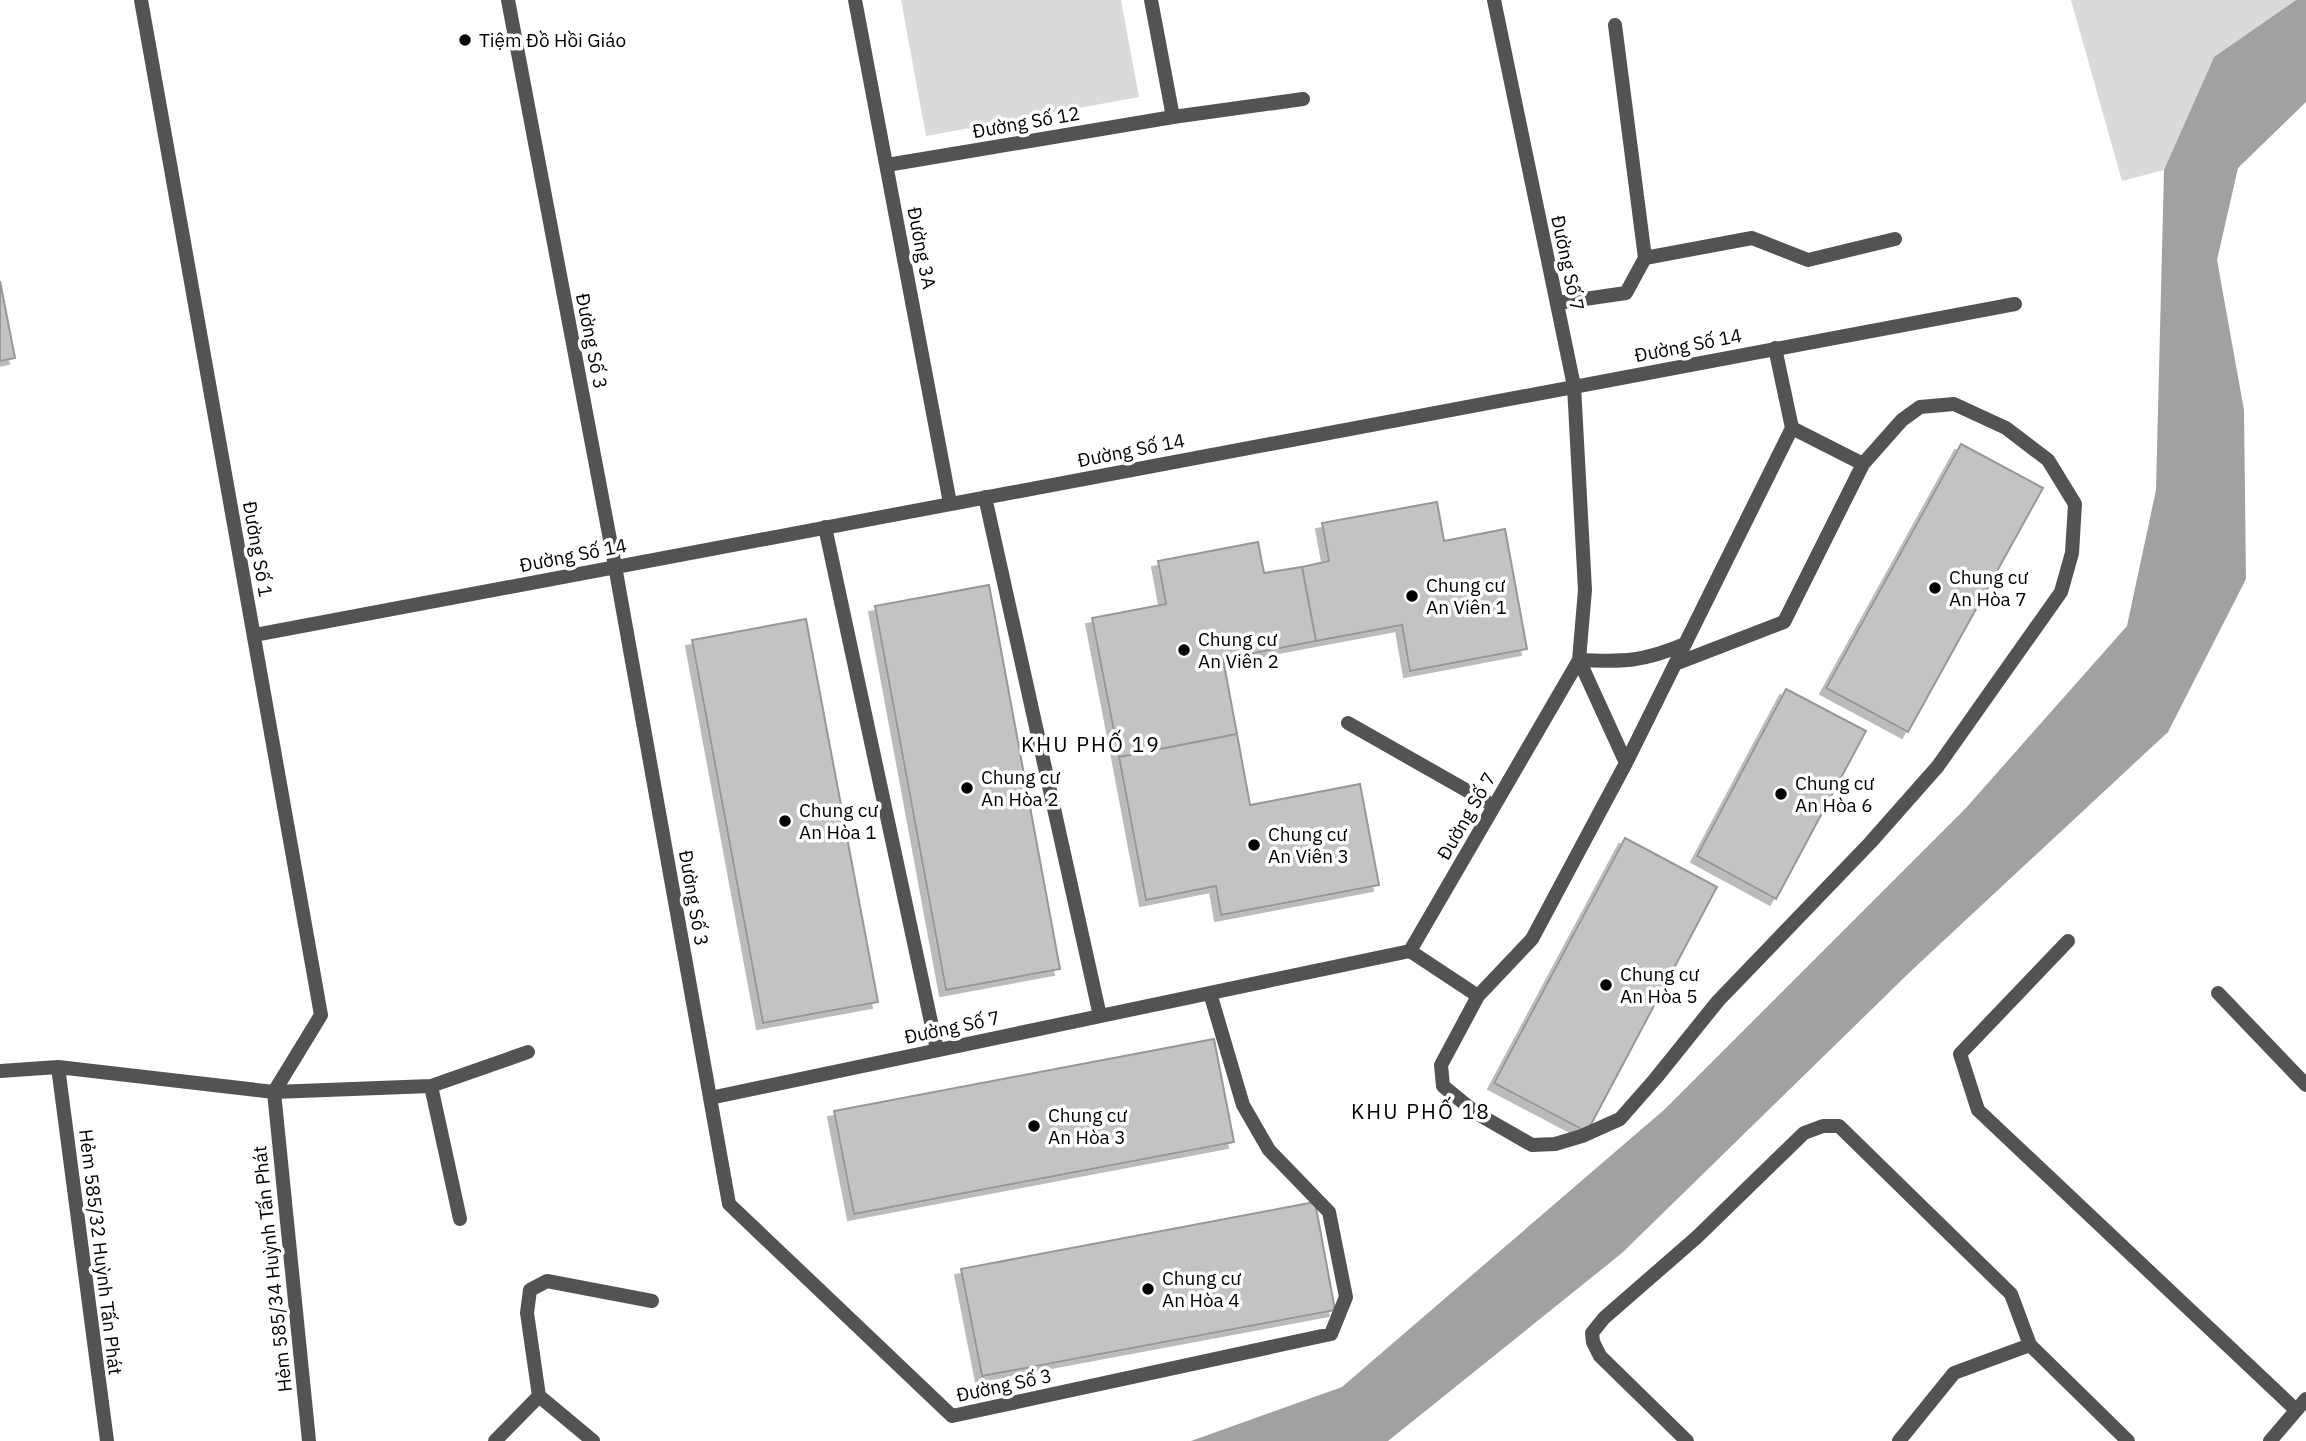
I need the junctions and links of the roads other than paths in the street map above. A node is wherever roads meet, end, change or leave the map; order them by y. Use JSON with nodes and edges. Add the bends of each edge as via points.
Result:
{"nodes":[{"id":1,"x":141,"y":0,"type":"edge"},
{"id":2,"x":508,"y":0,"type":"edge"},
{"id":3,"x":855,"y":0,"type":"edge"},
{"id":4,"x":1150,"y":0,"type":"edge"},
{"id":5,"x":1494,"y":0,"type":"edge"},
{"id":6,"x":1615,"y":25,"type":"dead end"},
{"id":7,"x":1303,"y":99,"type":"dead end"},
{"id":8,"x":1172,"y":117,"type":"junction"},
{"id":9,"x":887,"y":165,"type":"junction"},
{"id":10,"x":1895,"y":239,"type":"dead end"},
{"id":11,"x":1645,"y":258,"type":"junction"},
{"id":12,"x":1557,"y":303,"type":"junction"},
{"id":13,"x":2015,"y":304,"type":"dead end"},
{"id":14,"x":1775,"y":348,"type":"junction"},
{"id":15,"x":1574,"y":386,"type":"junction"},
{"id":16,"x":1792,"y":428,"type":"junction"},
{"id":17,"x":1863,"y":464,"type":"junction"},
{"id":18,"x":985,"y":497,"type":"junction"},
{"id":19,"x":950,"y":503,"type":"junction"},
{"id":20,"x":825,"y":527,"type":"junction"},
{"id":21,"x":615,"y":566,"type":"junction"},
{"id":22,"x":254,"y":635,"type":"junction"},
{"id":23,"x":1685,"y":644,"type":"junction"},
{"id":24,"x":1579,"y":660,"type":"junction"},
{"id":25,"x":1675,"y":664,"type":"junction"},
{"id":26,"x":1348,"y":723,"type":"dead end"},
{"id":27,"x":1626,"y":763,"type":"junction"},
{"id":28,"x":1494,"y":806,"type":"junction"},
{"id":29,"x":2068,"y":941,"type":"dead end"},
{"id":30,"x":1410,"y":951,"type":"junction"},
{"id":31,"x":1210,"y":993,"type":"junction"},
{"id":32,"x":2218,"y":993,"type":"dead end"},
{"id":33,"x":1478,"y":996,"type":"junction"},
{"id":34,"x":1100,"y":1016,"type":"junction"},
{"id":35,"x":937,"y":1050,"type":"junction"},
{"id":36,"x":528,"y":1052,"type":"dead end"},
{"id":37,"x":58,"y":1068,"type":"junction"},
{"id":38,"x":0,"y":1071,"type":"edge"},
{"id":39,"x":2306,"y":1085,"type":"edge"},
{"id":40,"x":430,"y":1086,"type":"junction"},
{"id":41,"x":274,"y":1092,"type":"junction"},
{"id":42,"x":710,"y":1098,"type":"junction"},
{"id":43,"x":460,"y":1219,"type":"dead end"},
{"id":44,"x":652,"y":1301,"type":"dead end"},
{"id":45,"x":2030,"y":1345,"type":"junction"},
{"id":46,"x":539,"y":1396,"type":"junction"},
{"id":47,"x":2301,"y":1404,"type":"edge"},
{"id":48,"x":107,"y":1441,"type":"edge"},
{"id":49,"x":309,"y":1441,"type":"edge"},
{"id":50,"x":495,"y":1441,"type":"edge"},
{"id":51,"x":593,"y":1441,"type":"edge"},
{"id":52,"x":1687,"y":1441,"type":"edge"},
{"id":53,"x":1899,"y":1441,"type":"edge"},
{"id":54,"x":2128,"y":1441,"type":"edge"},
{"id":55,"x":2270,"y":1441,"type":"edge"}],
"edges":[{"from":1,"to":22,"type":"street","name":"Đường Số 1"},
{"from":2,"to":21,"type":"street","name":"Đường Số 3"},
{"from":3,"to":9,"type":"street","name":"Đường 3A"},
{"from":4,"to":8,"type":"street"},
{"from":5,"to":12,"type":"street","name":"Đường Số 7"},
{"from":6,"to":11,"type":"street"},
{"from":7,"to":8,"type":"street","name":"Đường Số 12"},
{"from":8,"to":9,"type":"street","name":"Đường Số 12"},
{"from":9,"to":19,"type":"street","name":"Đường 3A"},
{"from":10,"to":11,"type":"street","via":[[1808,260],[1752,238]]},
{"from":11,"to":12,"type":"street","via":[[1626,293]]},
{"from":12,"to":15,"type":"street","name":"Đường Số 7"},
{"from":13,"to":14,"type":"street","name":"Đường Số 14"},
{"from":14,"to":15,"type":"street","name":"Đường Số 14"},
{"from":14,"to":16,"type":"street"},
{"from":15,"to":18,"type":"street","name":"Đường Số 14"},
{"from":15,"to":24,"type":"street","name":"Đường Số 7","via":[[1585,590]]},
{"from":16,"to":17,"type":"street"},
{"from":16,"to":23,"type":"street"},
{"from":17,"to":25,"type":"street","via":[[1784,622]]},
{"from":17,"to":33,"type":"street","via":[[1902,420],[1920,407],[1954,404],[2006,428],[2048,460],[2075,504],[2072,553],[2061,592],[1938,766],[1718,1001],[1620,1119],[1555,1144],[1532,1145],[1476,1113],[1443,1086],[1441,1065]]},
{"from":18,"to":19,"type":"street","name":"Đường Số 14"},
{"from":18,"to":34,"type":"street"},
{"from":19,"to":20,"type":"street","name":"Đường Số 14"},
{"from":20,"to":21,"type":"street","name":"Đường Số 14"},
{"from":20,"to":35,"type":"street"},
{"from":21,"to":22,"type":"street","name":"Đường Số 14"},
{"from":21,"to":42,"type":"street","name":"Đường Số 3"},
{"from":22,"to":41,"type":"street","name":"Đường Số 1","via":[[321,1015]]},
{"from":23,"to":24,"type":"street","via":[[1626,662]]},
{"from":23,"to":25,"type":"street"},
{"from":24,"to":27,"type":"street"},
{"from":24,"to":28,"type":"street","name":"Đường Số 7"},
{"from":25,"to":27,"type":"street"},
{"from":26,"to":28,"type":"street"},
{"from":27,"to":33,"type":"street","via":[[1532,939]]},
{"from":28,"to":30,"type":"street","name":"Đường Số 7"},
{"from":29,"to":47,"type":"street","via":[[1960,1054],[1978,1110]]},
{"from":30,"to":31,"type":"street","name":"Đường Số 7"},
{"from":30,"to":33,"type":"street"},
{"from":31,"to":34,"type":"street","name":"Đường Số 7"},
{"from":31,"to":42,"type":"street","name":"Đường Số 3","via":[[1243,1105],[1269,1150],[1329,1212],[1346,1297],[1331,1335],[952,1416],[729,1204]]},
{"from":32,"to":39,"type":"street"},
{"from":34,"to":35,"type":"street","name":"Đường Số 7"},
{"from":35,"to":42,"type":"street","name":"Đường Số 7"},
{"from":36,"to":40,"type":"street"},
{"from":37,"to":38,"type":"street"},
{"from":37,"to":41,"type":"street"},
{"from":37,"to":48,"type":"street","name":"Hẻm 585/32 Huỳnh Tấn Phát"},
{"from":40,"to":41,"type":"street"},
{"from":40,"to":43,"type":"street"},
{"from":41,"to":49,"type":"street","name":"Hẻm 585/34 Huỳnh Tấn Phát"},
{"from":44,"to":46,"type":"street","via":[[547,1281],[530,1290],[527,1313]]},
{"from":45,"to":52,"type":"street","via":[[2011,1294],[1839,1126],[1823,1126],[1804,1133],[1592,1334],[1600,1356]]},
{"from":45,"to":53,"type":"street","via":[[1954,1373]]},
{"from":45,"to":54,"type":"street"},
{"from":46,"to":50,"type":"street"},
{"from":46,"to":51,"type":"street"},
{"from":47,"to":55,"type":"street"}]}
